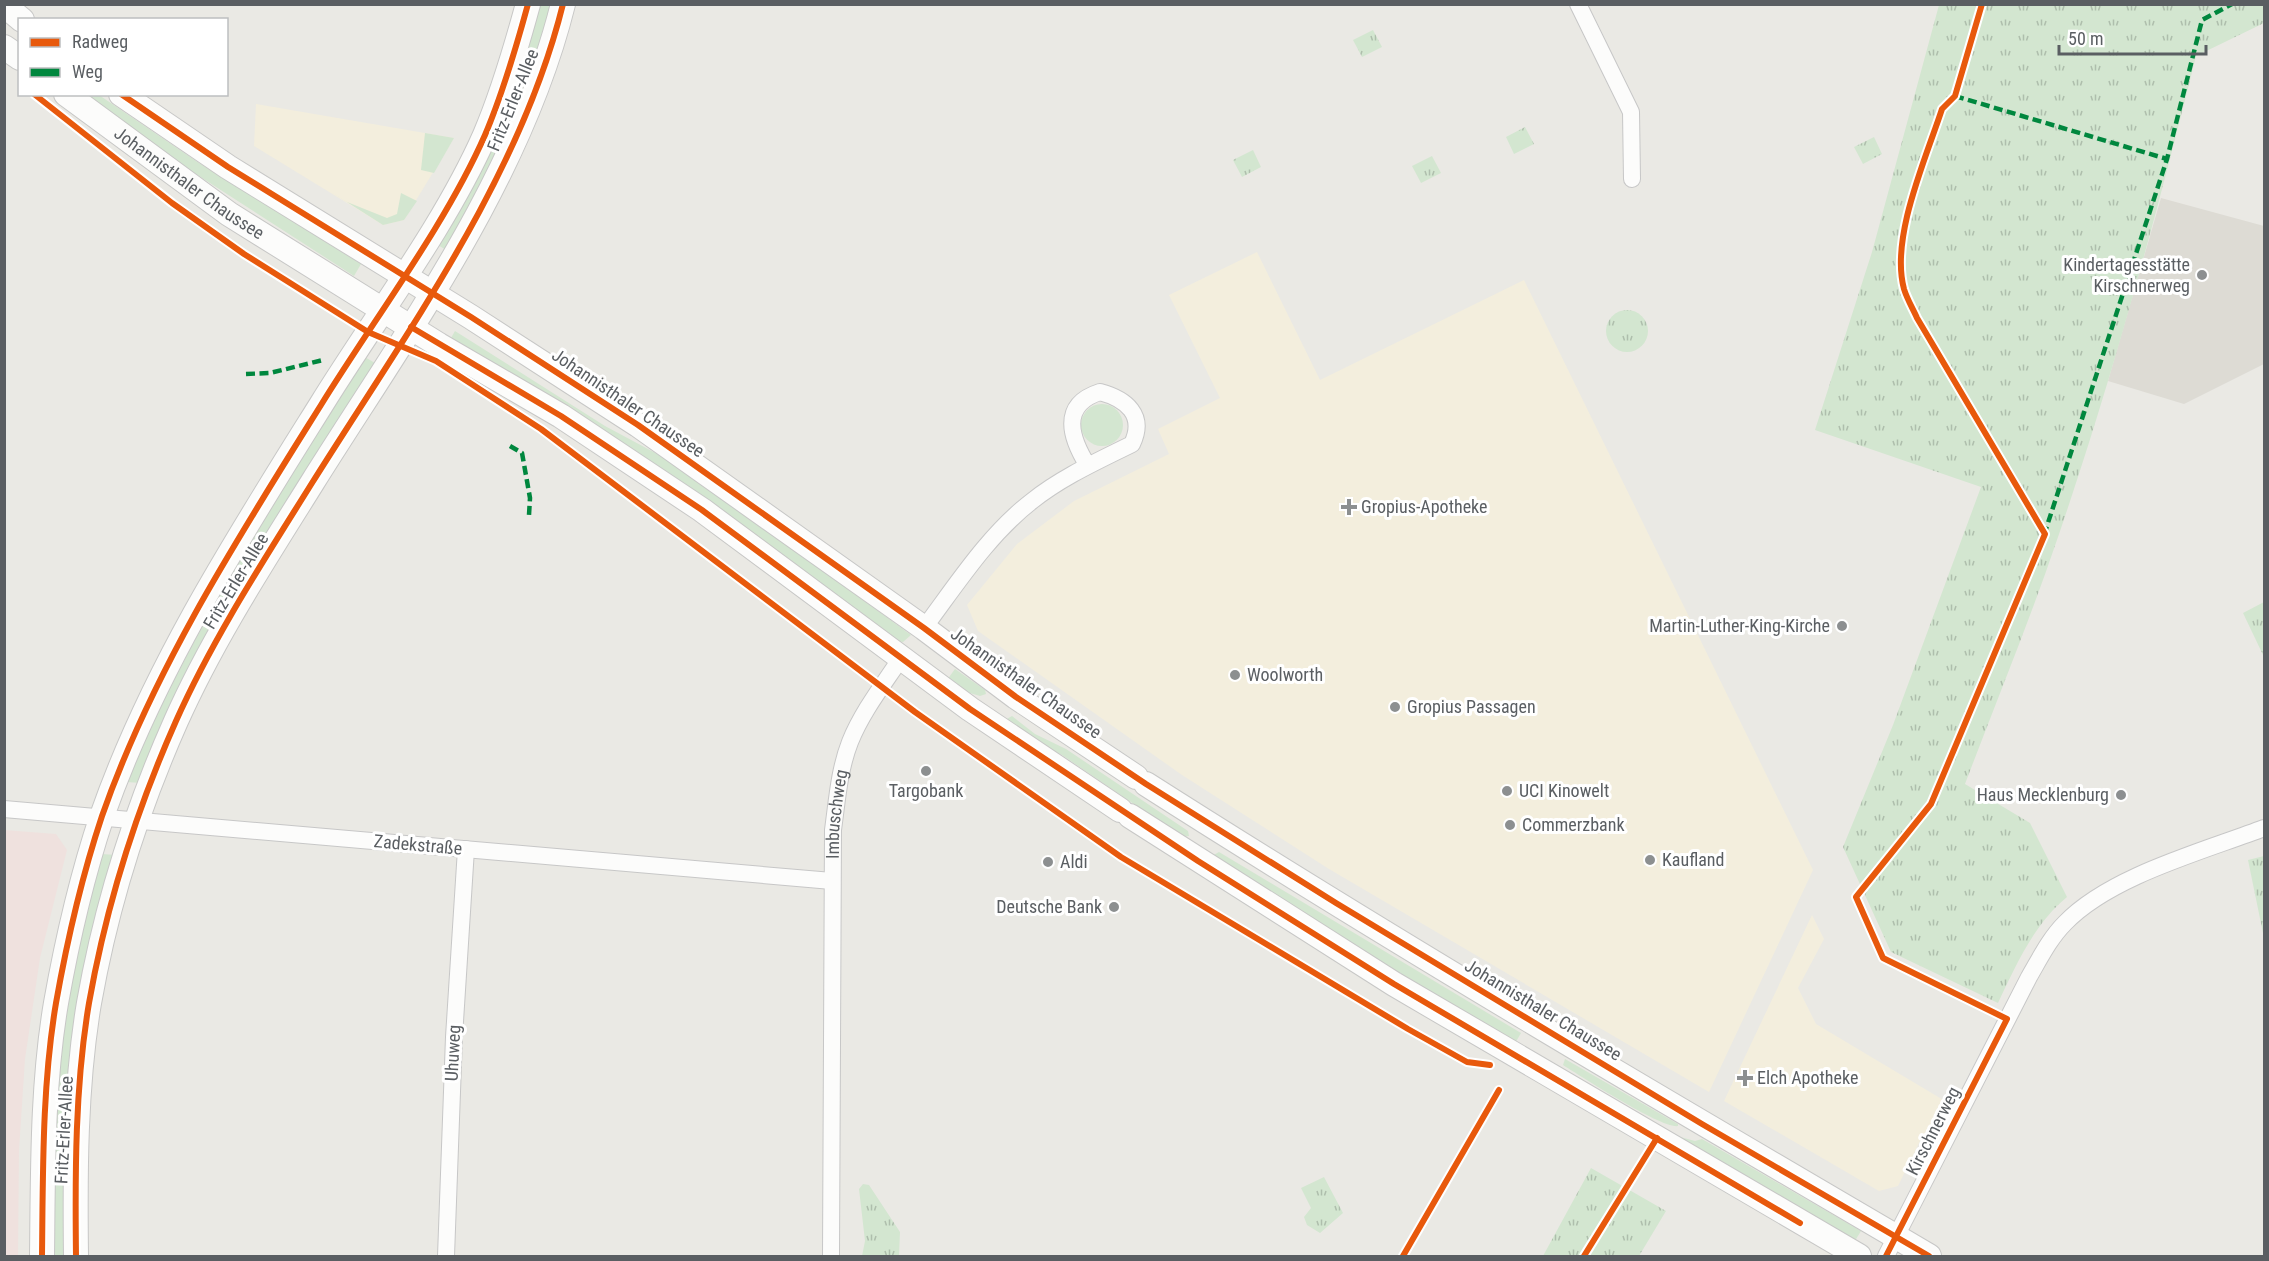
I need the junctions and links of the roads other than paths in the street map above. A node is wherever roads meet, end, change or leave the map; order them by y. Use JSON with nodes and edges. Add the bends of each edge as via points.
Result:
{"nodes":[{"id":1,"x":528,"y":4,"type":"edge"},
{"id":2,"x":563,"y":4,"type":"edge"},
{"id":3,"x":1578,"y":4,"type":"edge"},
{"id":4,"x":4,"y":46,"type":"edge"},
{"id":5,"x":18,"y":56,"type":"edge"},
{"id":6,"x":69,"y":96,"type":"edge"},
{"id":7,"x":124,"y":96,"type":"edge"},
{"id":8,"x":1632,"y":179,"type":"dead end"},
{"id":9,"x":404,"y":275,"type":"junction"},
{"id":10,"x":431,"y":292,"type":"junction"},
{"id":11,"x":382,"y":309,"type":"junction"},
{"id":12,"x":411,"y":327,"type":"junction"},
{"id":13,"x":1088,"y":466,"type":"junction"},
{"id":14,"x":924,"y":628,"type":"junction"},
{"id":15,"x":901,"y":658,"type":"junction"},
{"id":16,"x":4,"y":809,"type":"edge"},
{"id":17,"x":102,"y":818,"type":"junction"},
{"id":18,"x":138,"y":819,"type":"junction"},
{"id":19,"x":2265,"y":828,"type":"edge"},
{"id":20,"x":466,"y":849,"type":"junction"},
{"id":21,"x":832,"y":881,"type":"junction"},
{"id":22,"x":1891,"y":1247,"type":"edge"},
{"id":23,"x":42,"y":1257,"type":"edge"},
{"id":24,"x":76,"y":1257,"type":"edge"},
{"id":25,"x":446,"y":1257,"type":"edge"},
{"id":26,"x":831,"y":1257,"type":"edge"},
{"id":27,"x":1859,"y":1257,"type":"edge"},
{"id":28,"x":1929,"y":1257,"type":"edge"}],
"edges":[{"from":1,"to":9,"type":"main road","name":"Fritz-Erler-Allee","via":[[484,136]]},
{"from":2,"to":10,"type":"main road","name":"Fritz-Erler-Allee","via":[[540,79],[508,156]]},
{"from":3,"to":8,"type":"street","via":[[1631,111]]},
{"from":4,"to":5,"type":"main road"},
{"from":6,"to":11,"type":"main road","name":"Johannisthaler Chaussee","via":[[229,214]]},
{"from":7,"to":9,"type":"main road","name":"Johannisthaler Chaussee","via":[[228,167]]},
{"from":9,"to":10,"type":"main road","name":"Johannisthaler Chaussee"},
{"from":9,"to":11,"type":"main road","name":"Fritz-Erler-Allee"},
{"from":10,"to":12,"type":"main road","name":"Fritz-Erler-Allee"},
{"from":10,"to":14,"type":"main road","name":"Johannisthaler Chaussee","via":[[638,425]]},
{"from":11,"to":12,"type":"main road","name":"Johannisthaler Chaussee"},
{"from":11,"to":17,"type":"main road","name":"Fritz-Erler-Allee","via":[[284,464],[188,628],[145,712]]},
{"from":12,"to":15,"type":"main road","name":"Johannisthaler Chaussee","via":[[561,416],[692,503]]},
{"from":12,"to":18,"type":"main road","name":"Fritz-Erler-Allee","via":[[226,626],[177,721]]},
{"from":13,"to":13,"type":"street","name":"Imbuschweg","via":[[1074,442],[1072,428],[1078,406],[1100,392],[1126,402],[1136,416],[1137,434],[1132,444]]},
{"from":13,"to":14,"type":"street","name":"Imbuschweg","via":[[1012,517]]},
{"from":14,"to":15,"type":"main road","name":"Imbuschweg"},
{"from":14,"to":22,"type":"main road","name":"Johannisthaler Chaussee","via":[[1016,697],[1141,781]]},
{"from":15,"to":21,"type":"street","name":"Imbuschweg","via":[[866,709],[850,743],[839,783]]},
{"from":15,"to":27,"type":"main road","name":"Johannisthaler Chaussee","via":[[1125,813],[1394,984]]},
{"from":16,"to":17,"type":"street","name":"Zadekstraße"},
{"from":17,"to":18,"type":"street","name":"Zadekstraße"},
{"from":17,"to":23,"type":"main road","name":"Fritz-Erler-Allee","via":[[56,1005],[48,1093]]},
{"from":18,"to":20,"type":"street","name":"Zadekstraße"},
{"from":18,"to":24,"type":"main road","name":"Fritz-Erler-Allee","via":[[109,909],[89,1005],[79,1117]]},
{"from":19,"to":22,"type":"street","name":"Kirschnerweg","via":[[2115,887],[2064,923],[2030,977]]},
{"from":20,"to":21,"type":"street","name":"Zadekstraße"},
{"from":20,"to":25,"type":"street","name":"Uhuweg","via":[[453,1048]]},
{"from":21,"to":26,"type":"street","name":"Imbuschweg"},
{"from":22,"to":28,"type":"main road","name":"Johannisthaler Chaussee"}]}
